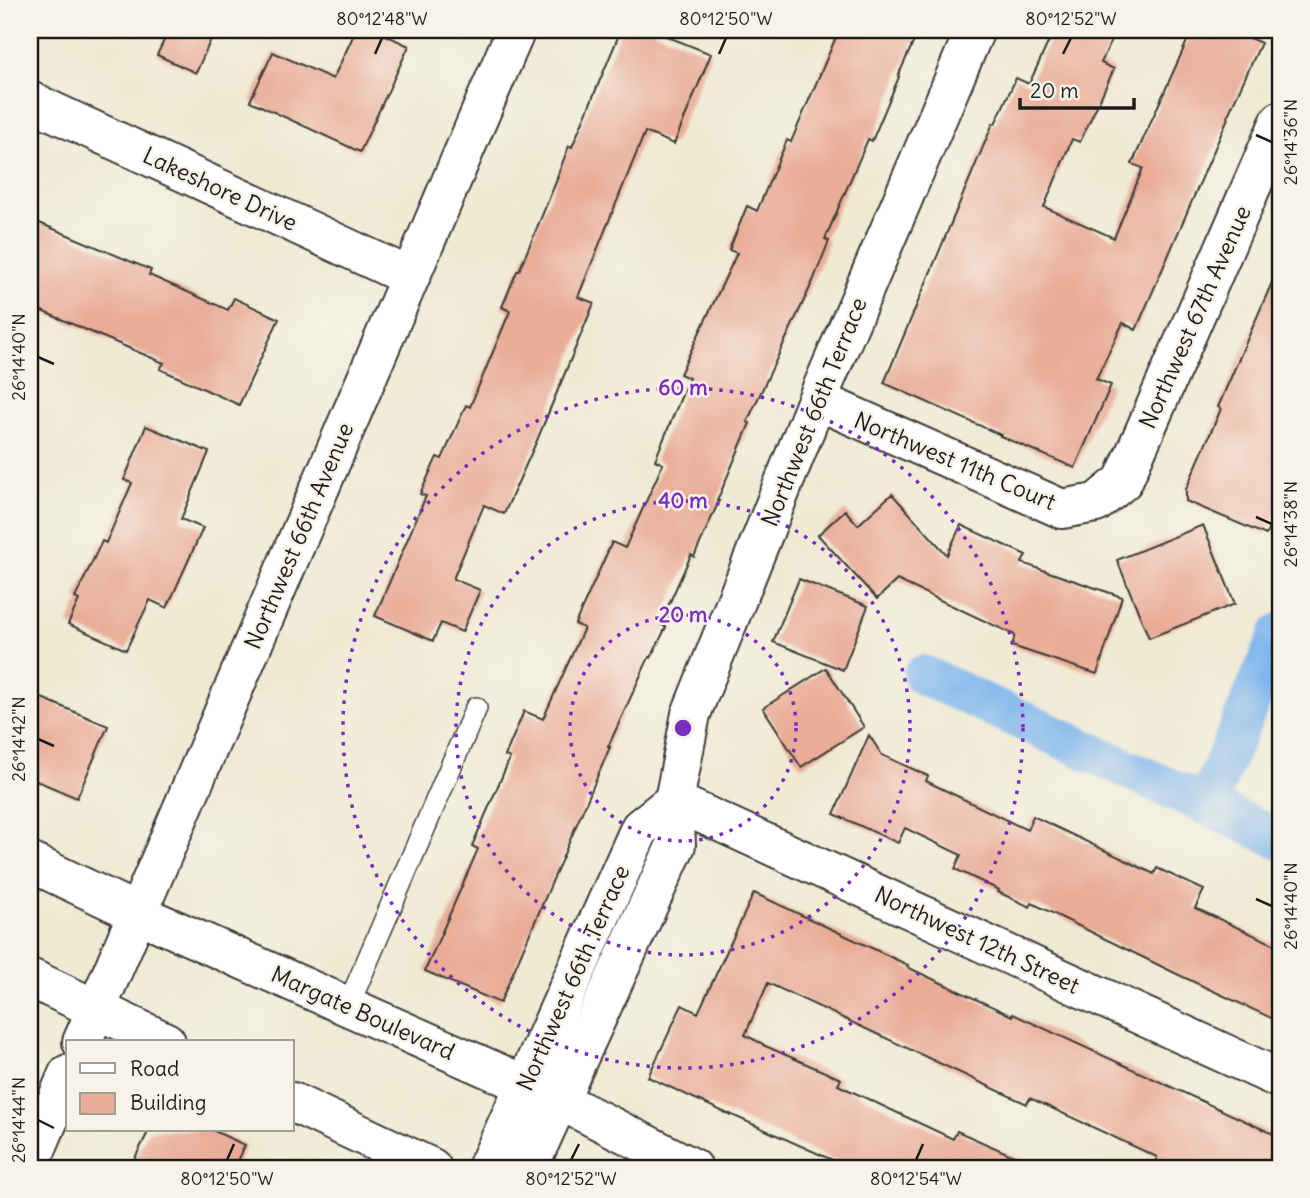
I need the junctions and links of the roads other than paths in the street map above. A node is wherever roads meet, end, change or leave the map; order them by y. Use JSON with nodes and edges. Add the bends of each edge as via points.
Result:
{"nodes":[{"id":1,"x":516,"y":30,"type":"edge"},
{"id":2,"x":975,"y":30,"type":"edge"},
{"id":3,"x":30,"y":101,"type":"edge"},
{"id":4,"x":1280,"y":121,"type":"edge"},
{"id":5,"x":410,"y":277,"type":"junction"},
{"id":6,"x":817,"y":400,"type":"junction"},
{"id":7,"x":1096,"y":503,"type":"joint"},
{"id":8,"x":476,"y":708,"type":"dead end"},
{"id":9,"x":674,"y":801,"type":"junction"},
{"id":10,"x":30,"y":863,"type":"edge"},
{"id":11,"x":137,"y":913,"type":"junction"},
{"id":12,"x":30,"y":978,"type":"edge"},
{"id":13,"x":348,"y":1006,"type":"junction"},
{"id":14,"x":89,"y":1026,"type":"edge"},
{"id":15,"x":156,"y":1040,"type":"edge"},
{"id":16,"x":66,"y":1079,"type":"edge"},
{"id":17,"x":1280,"y":1079,"type":"edge"},
{"id":18,"x":542,"y":1093,"type":"junction"},
{"id":19,"x":294,"y":1103,"type":"edge"},
{"id":20,"x":30,"y":1164,"type":"edge"},
{"id":21,"x":432,"y":1168,"type":"edge"},
{"id":22,"x":486,"y":1168,"type":"edge"},
{"id":23,"x":528,"y":1168,"type":"edge"},
{"id":24,"x":693,"y":1168,"type":"edge"}],
"edges":[{"from":1,"to":5,"type":"street","name":"Northwest 66th Avenue"},
{"from":2,"to":6,"type":"street","name":"Northwest 66th Terrace"},
{"from":3,"to":5,"type":"street","name":"Lakeshore Drive"},
{"from":4,"to":7,"type":"street","name":"Northwest 67th Avenue","via":[[1123,481]]},
{"from":5,"to":11,"type":"street","name":"Northwest 66th Avenue"},
{"from":6,"to":7,"type":"street","name":"Northwest 11th Court","via":[[1062,509]]},
{"from":6,"to":9,"type":"street","name":"Northwest 66th Terrace","via":[[691,714]]},
{"from":8,"to":13,"type":"lane"},
{"from":9,"to":17,"type":"street","name":"Northwest 12th Street"},
{"from":9,"to":18,"type":"street","name":"Northwest 66th Terrace","via":[[676,845]]},
{"from":10,"to":11,"type":"street","name":"Margate Boulevard"},
{"from":11,"to":13,"type":"street","name":"Margate Boulevard"},
{"from":11,"to":14,"type":"street","name":"Northwest 66th Avenue"},
{"from":12,"to":14,"type":"street"},
{"from":13,"to":18,"type":"street","name":"Margate Boulevard"},
{"from":14,"to":15,"type":"street"},
{"from":16,"to":20,"type":"street"},
{"from":18,"to":22,"type":"street","name":"Northwest 66th Terrace"},
{"from":18,"to":23,"type":"street","name":"Northwest 66th Terrace"},
{"from":18,"to":24,"type":"street","name":"Margate Boulevard"},
{"from":19,"to":21,"type":"street"}]}
